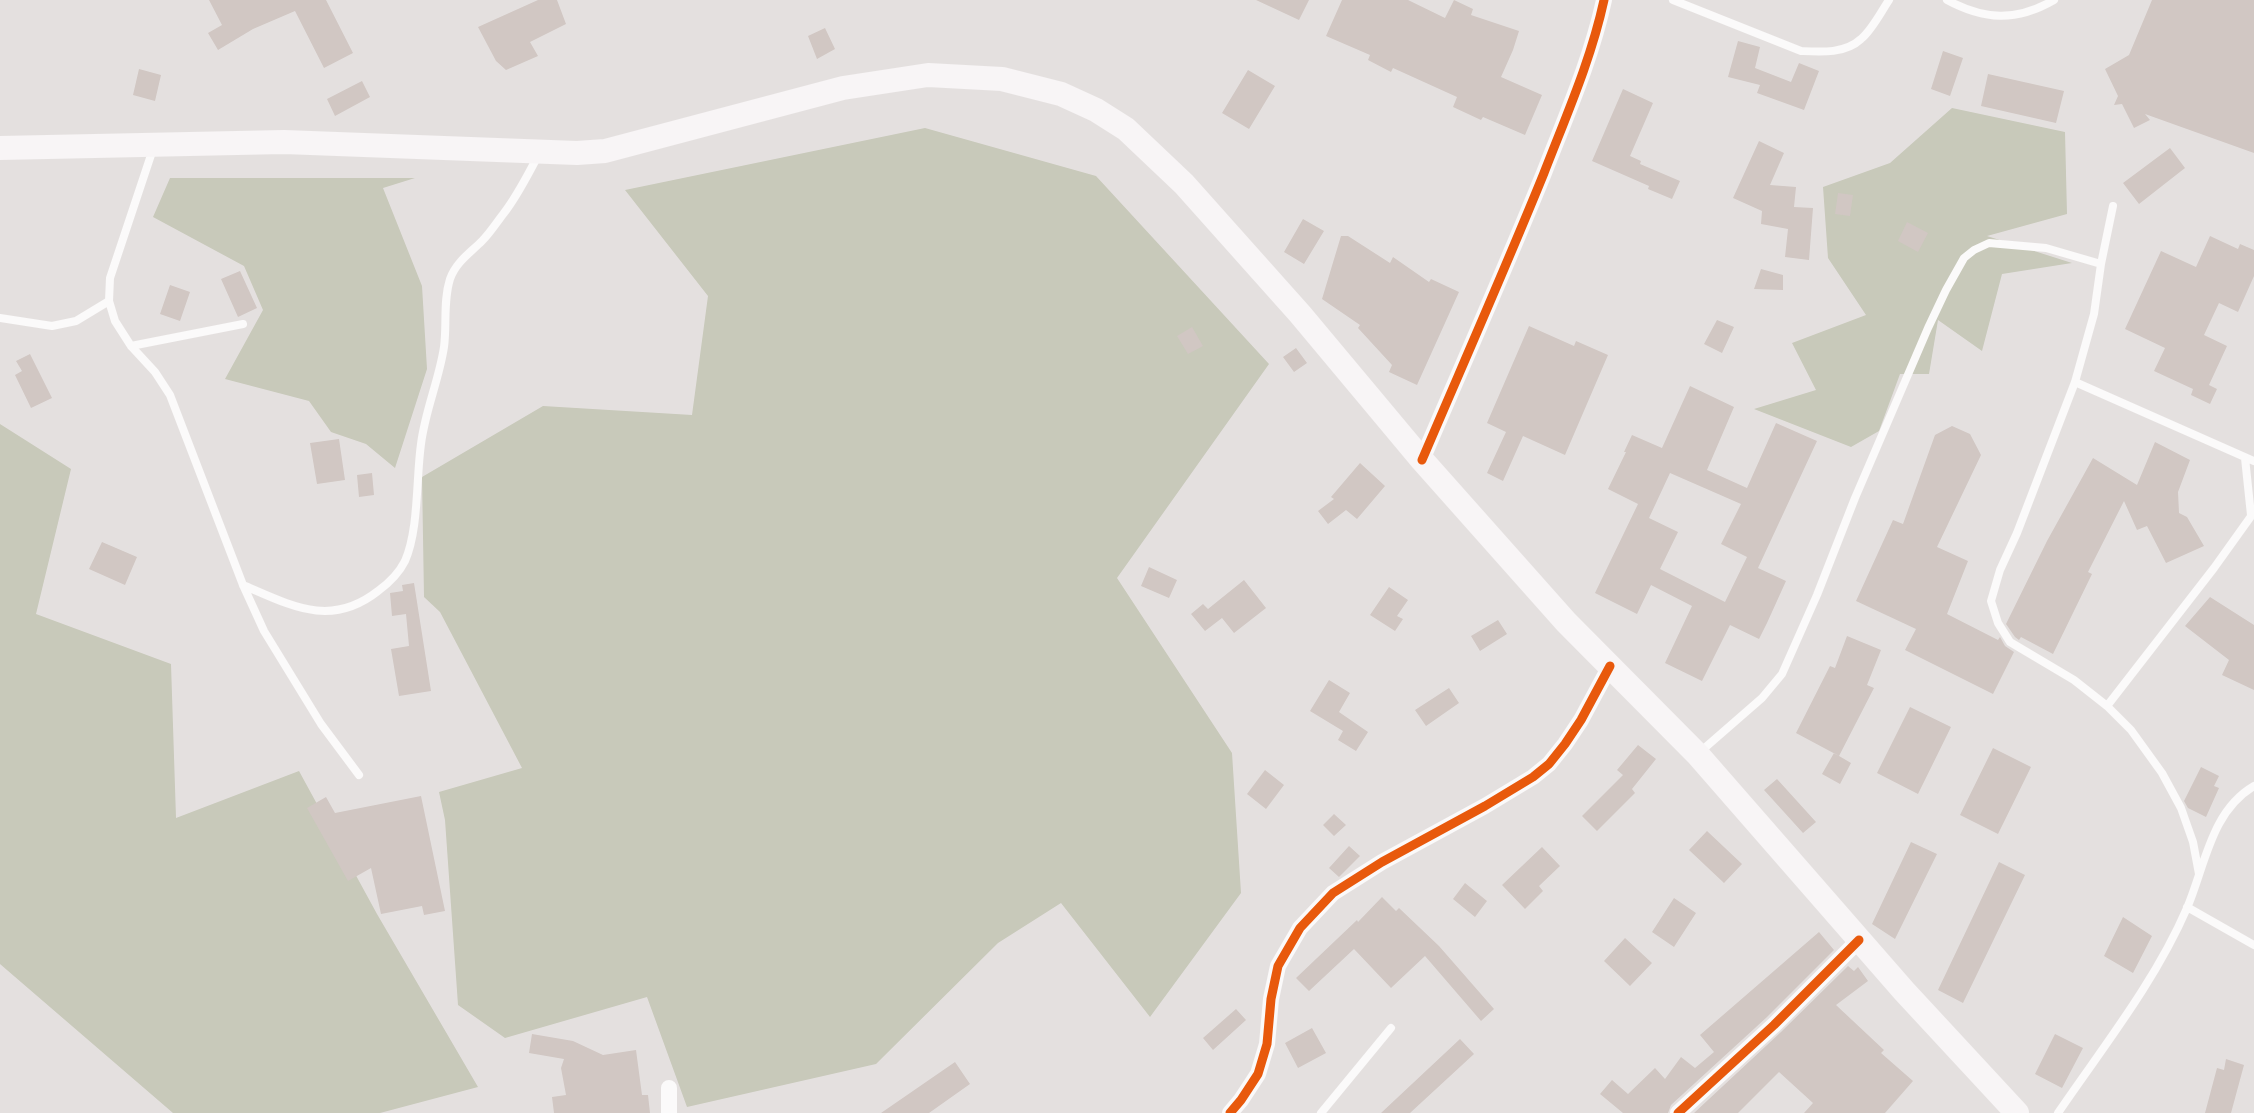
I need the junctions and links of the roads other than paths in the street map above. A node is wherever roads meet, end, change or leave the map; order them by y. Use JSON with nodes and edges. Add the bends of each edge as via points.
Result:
{"nodes":[{"id":1,"x":1604,"y":0,"type":"edge"},
{"id":2,"x":1673,"y":0,"type":"edge"},
{"id":3,"x":1889,"y":0,"type":"edge"},
{"id":4,"x":1947,"y":0,"type":"edge"},
{"id":5,"x":2054,"y":0,"type":"edge"},
{"id":6,"x":154,"y":145,"type":"junction"},
{"id":7,"x":0,"y":148,"type":"edge"},
{"id":8,"x":541,"y":151,"type":"junction"},
{"id":9,"x":2113,"y":206,"type":"dead end"},
{"id":10,"x":2101,"y":264,"type":"junction"},
{"id":11,"x":109,"y":301,"type":"junction"},
{"id":12,"x":0,"y":318,"type":"edge"},
{"id":13,"x":243,"y":324,"type":"dead end"},
{"id":14,"x":131,"y":346,"type":"junction"},
{"id":15,"x":2074,"y":382,"type":"junction"},
{"id":16,"x":2249,"y":459,"type":"edge"},
{"id":17,"x":1422,"y":460,"type":"junction"},
{"id":18,"x":2252,"y":514,"type":"edge"},
{"id":19,"x":243,"y":585,"type":"junction"},
{"id":20,"x":1610,"y":666,"type":"junction"},
{"id":21,"x":2107,"y":706,"type":"junction"},
{"id":22,"x":1698,"y":755,"type":"junction"},
{"id":23,"x":359,"y":775,"type":"dead end"},
{"id":24,"x":2254,"y":786,"type":"edge"},
{"id":25,"x":2199,"y":874,"type":"junction"},
{"id":26,"x":2187,"y":907,"type":"junction"},
{"id":27,"x":1859,"y":939,"type":"junction"},
{"id":28,"x":2254,"y":945,"type":"edge"},
{"id":29,"x":1391,"y":1028,"type":"dead end"},
{"id":30,"x":669,"y":1089,"type":"dead end"},
{"id":31,"x":669,"y":1113,"type":"edge"},
{"id":32,"x":1230,"y":1113,"type":"edge"},
{"id":33,"x":1321,"y":1113,"type":"edge"},
{"id":34,"x":1678,"y":1113,"type":"edge"},
{"id":35,"x":2017,"y":1113,"type":"edge"},
{"id":36,"x":2058,"y":1113,"type":"edge"}],
"edges":[{"from":1,"to":17,"type":"street","via":[[1573,98],[1519,235]]},
{"from":2,"to":3,"type":"lane","via":[[1801,51],[1822,52],[1842,49],[1861,40]]},
{"from":4,"to":5,"type":"lane","via":[[1991,17],[2016,15]]},
{"from":6,"to":7,"type":"main road"},
{"from":6,"to":8,"type":"main road","via":[[284,142]]},
{"from":6,"to":11,"type":"lane","via":[[110,278]]},
{"from":8,"to":17,"type":"main road","via":[[605,151],[843,88],[928,75],[1002,79],[1061,94],[1126,129],[1184,184],[1307,322]]},
{"from":8,"to":19,"type":"lane","via":[[506,210],[482,242],[465,255],[450,278],[444,347],[421,442],[412,530],[405,560],[392,580],[370,598],[329,612],[282,602]]},
{"from":9,"to":10,"type":"lane"},
{"from":10,"to":15,"type":"lane","via":[[2094,314]]},
{"from":10,"to":22,"type":"lane","via":[[2046,248],[1989,243],[1964,258],[1928,327],[1782,674],[1762,698]]},
{"from":11,"to":12,"type":"lane","via":[[76,321],[52,326]]},
{"from":11,"to":14,"type":"lane","via":[[115,321]]},
{"from":13,"to":14,"type":"lane"},
{"from":14,"to":19,"type":"lane","via":[[170,395]]},
{"from":15,"to":16,"type":"lane"},
{"from":15,"to":21,"type":"lane","via":[[1991,601],[2010,642],[2074,680]]},
{"from":16,"to":18,"type":"lane"},
{"from":17,"to":20,"type":"main road"},
{"from":18,"to":21,"type":"lane"},
{"from":19,"to":23,"type":"lane","via":[[264,631],[321,724]]},
{"from":20,"to":22,"type":"main road"},
{"from":20,"to":32,"type":"street","via":[[1581,720],[1549,764],[1485,806],[1333,893],[1300,928],[1278,966],[1270,999],[1267,1044],[1258,1074]]},
{"from":21,"to":25,"type":"lane","via":[[2131,730],[2162,773],[2181,808]]},
{"from":22,"to":27,"type":"main road"},
{"from":24,"to":25,"type":"lane","via":[[2227,809]]},
{"from":25,"to":26,"type":"lane"},
{"from":26,"to":28,"type":"lane"},
{"from":26,"to":36,"type":"lane","via":[[2135,1001]]},
{"from":27,"to":34,"type":"street","via":[[1774,1025]]},
{"from":27,"to":35,"type":"main road"},
{"from":29,"to":33,"type":"lane"},
{"from":30,"to":31,"type":"street"}]}
